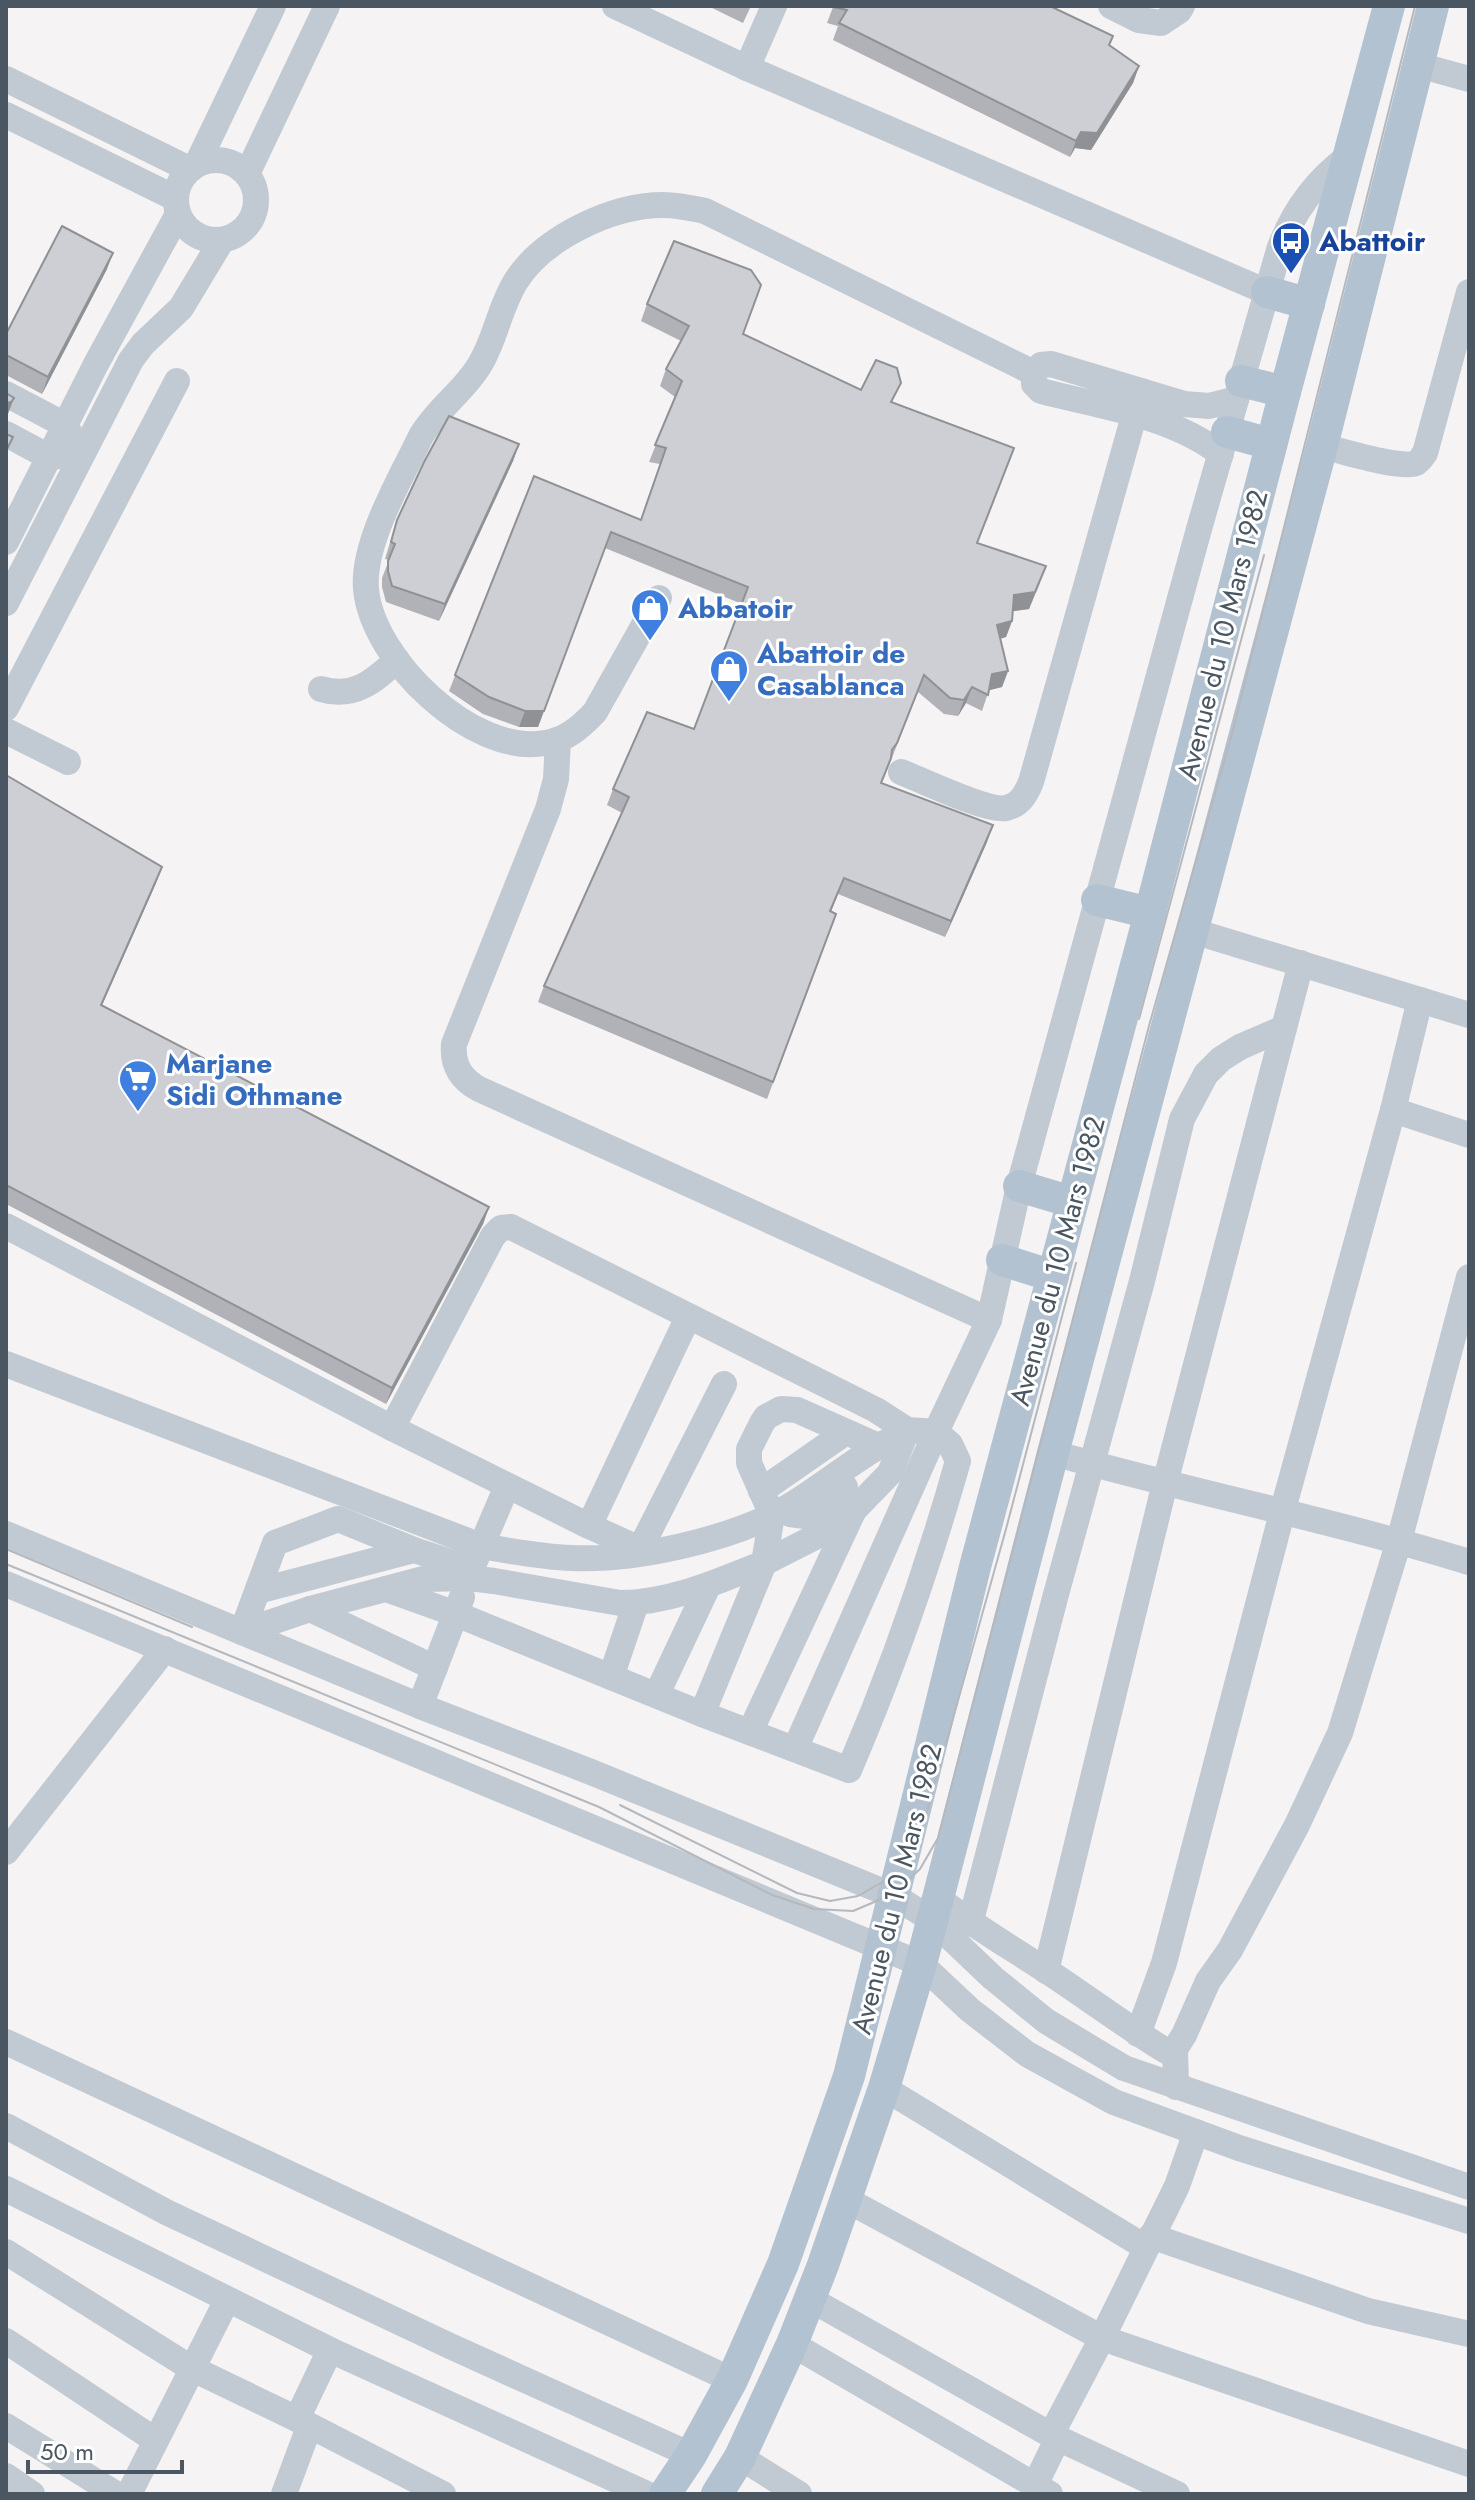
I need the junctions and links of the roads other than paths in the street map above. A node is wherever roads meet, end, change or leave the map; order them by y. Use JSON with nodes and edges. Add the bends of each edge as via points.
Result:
{"nodes":[{"id":1,"x":273,"y":6,"type":"edge"},
{"id":2,"x":327,"y":6,"type":"edge"},
{"id":3,"x":615,"y":6,"type":"edge"},
{"id":4,"x":774,"y":6,"type":"edge"},
{"id":5,"x":1111,"y":6,"type":"edge"},
{"id":6,"x":1182,"y":6,"type":"edge"},
{"id":7,"x":1389,"y":6,"type":"edge"},
{"id":8,"x":1433,"y":6,"type":"edge"},
{"id":9,"x":1418,"y":65,"type":"junction"},
{"id":10,"x":747,"y":68,"type":"junction"},
{"id":11,"x":6,"y":79,"type":"edge"},
{"id":12,"x":1469,"y":79,"type":"edge"},
{"id":13,"x":6,"y":115,"type":"edge"},
{"id":14,"x":1349,"y":156,"type":"junction"},
{"id":15,"x":193,"y":166,"type":"junction"},
{"id":16,"x":247,"y":174,"type":"junction"},
{"id":17,"x":177,"y":206,"type":"junction"},
{"id":18,"x":222,"y":240,"type":"junction"},
{"id":19,"x":1267,"y":292,"type":"junction"},
{"id":20,"x":1469,"y":292,"type":"edge"},
{"id":21,"x":1309,"y":304,"type":"junction"},
{"id":22,"x":177,"y":381,"type":"dead end"},
{"id":23,"x":1239,"y":390,"type":"junction"},
{"id":24,"x":1285,"y":392,"type":"junction"},
{"id":25,"x":6,"y":394,"type":"edge"},
{"id":26,"x":1137,"y":403,"type":"junction"},
{"id":27,"x":65,"y":425,"type":"junction"},
{"id":28,"x":6,"y":434,"type":"edge"},
{"id":29,"x":1224,"y":443,"type":"junction"},
{"id":30,"x":1271,"y":444,"type":"junction"},
{"id":31,"x":1322,"y":446,"type":"junction"},
{"id":32,"x":82,"y":454,"type":"junction"},
{"id":33,"x":49,"y":457,"type":"junction"},
{"id":34,"x":6,"y":542,"type":"edge"},
{"id":35,"x":659,"y":598,"type":"dead end"},
{"id":36,"x":6,"y":603,"type":"edge"},
{"id":37,"x":397,"y":660,"type":"junction"},
{"id":38,"x":321,"y":689,"type":"dead end"},
{"id":39,"x":6,"y":708,"type":"edge"},
{"id":40,"x":6,"y":731,"type":"edge"},
{"id":41,"x":558,"y":740,"type":"junction"},
{"id":42,"x":68,"y":762,"type":"dead end"},
{"id":43,"x":901,"y":772,"type":"dead end"},
{"id":44,"x":1097,"y":900,"type":"junction"},
{"id":45,"x":1150,"y":913,"type":"junction"},
{"id":46,"x":1193,"y":931,"type":"junction"},
{"id":47,"x":1301,"y":963,"type":"junction"},
{"id":48,"x":1420,"y":1000,"type":"junction"},
{"id":49,"x":1469,"y":1015,"type":"edge"},
{"id":50,"x":1284,"y":1028,"type":"junction"},
{"id":51,"x":1393,"y":1110,"type":"junction"},
{"id":52,"x":1469,"y":1135,"type":"edge"},
{"id":53,"x":1019,"y":1186,"type":"junction"},
{"id":54,"x":1072,"y":1202,"type":"junction"},
{"id":55,"x":6,"y":1226,"type":"edge"},
{"id":56,"x":1002,"y":1260,"type":"junction"},
{"id":57,"x":1053,"y":1276,"type":"junction"},
{"id":58,"x":1469,"y":1277,"type":"edge"},
{"id":59,"x":688,"y":1317,"type":"junction"},
{"id":60,"x":989,"y":1320,"type":"junction"},
{"id":61,"x":9,"y":1374,"type":"edge"},
{"id":62,"x":724,"y":1384,"type":"dead end"},
{"id":63,"x":392,"y":1428,"type":"junction"},
{"id":64,"x":907,"y":1430,"type":"junction"},
{"id":65,"x":846,"y":1432,"type":"junction"},
{"id":66,"x":936,"y":1432,"type":"junction"},
{"id":67,"x":875,"y":1448,"type":"junction"},
{"id":68,"x":1053,"y":1453,"type":"junction"},
{"id":69,"x":1093,"y":1464,"type":"junction"},
{"id":70,"x":1165,"y":1483,"type":"junction"},
{"id":71,"x":507,"y":1486,"type":"junction"},
{"id":72,"x":761,"y":1491,"type":"junction"},
{"id":73,"x":855,"y":1509,"type":"junction"},
{"id":74,"x":778,"y":1512,"type":"junction"},
{"id":75,"x":1282,"y":1513,"type":"junction"},
{"id":76,"x":589,"y":1526,"type":"junction"},
{"id":77,"x":6,"y":1534,"type":"edge"},
{"id":78,"x":1399,"y":1541,"type":"junction"},
{"id":79,"x":414,"y":1550,"type":"junction"},
{"id":80,"x":639,"y":1551,"type":"junction"},
{"id":81,"x":1469,"y":1562,"type":"edge"},
{"id":82,"x":764,"y":1563,"type":"junction"},
{"id":83,"x":474,"y":1564,"type":"junction"},
{"id":84,"x":6,"y":1584,"type":"edge"},
{"id":85,"x":708,"y":1586,"type":"junction"},
{"id":86,"x":386,"y":1589,"type":"junction"},
{"id":87,"x":258,"y":1591,"type":"junction"},
{"id":88,"x":636,"y":1603,"type":"junction"},
{"id":89,"x":310,"y":1609,"type":"junction"},
{"id":90,"x":456,"y":1614,"type":"junction"},
{"id":91,"x":242,"y":1632,"type":"junction"},
{"id":92,"x":165,"y":1649,"type":"junction"},
{"id":93,"x":435,"y":1668,"type":"junction"},
{"id":94,"x":611,"y":1677,"type":"junction"},
{"id":95,"x":657,"y":1694,"type":"junction"},
{"id":96,"x":420,"y":1706,"type":"junction"},
{"id":97,"x":702,"y":1714,"type":"junction"},
{"id":98,"x":750,"y":1732,"type":"junction"},
{"id":99,"x":795,"y":1749,"type":"junction"},
{"id":100,"x":6,"y":1852,"type":"edge"},
{"id":101,"x":894,"y":1896,"type":"junction"},
{"id":102,"x":935,"y":1909,"type":"junction"},
{"id":103,"x":970,"y":1924,"type":"junction"},
{"id":104,"x":880,"y":1946,"type":"junction"},
{"id":105,"x":921,"y":1964,"type":"junction"},
{"id":106,"x":1046,"y":1971,"type":"junction"},
{"id":107,"x":1138,"y":2034,"type":"junction"},
{"id":108,"x":6,"y":2042,"type":"edge"},
{"id":109,"x":1175,"y":2049,"type":"junction"},
{"id":110,"x":1176,"y":2087,"type":"junction"},
{"id":111,"x":884,"y":2088,"type":"junction"},
{"id":112,"x":1249,"y":2112,"type":"junction"},
{"id":113,"x":6,"y":2126,"type":"edge"},
{"id":114,"x":1196,"y":2132,"type":"junction"},
{"id":115,"x":1239,"y":2148,"type":"junction"},
{"id":116,"x":1469,"y":2187,"type":"edge"},
{"id":117,"x":6,"y":2189,"type":"edge"},
{"id":118,"x":847,"y":2200,"type":"junction"},
{"id":119,"x":1469,"y":2221,"type":"edge"},
{"id":120,"x":1148,"y":2242,"type":"junction"},
{"id":121,"x":6,"y":2252,"type":"edge"},
{"id":122,"x":810,"y":2299,"type":"junction"},
{"id":123,"x":227,"y":2300,"type":"junction"},
{"id":124,"x":1469,"y":2334,"type":"edge"},
{"id":125,"x":1102,"y":2338,"type":"junction"},
{"id":126,"x":6,"y":2341,"type":"edge"},
{"id":127,"x":792,"y":2344,"type":"junction"},
{"id":128,"x":330,"y":2350,"type":"junction"},
{"id":129,"x":191,"y":2368,"type":"junction"},
{"id":130,"x":732,"y":2380,"type":"junction"},
{"id":131,"x":303,"y":2423,"type":"junction"},
{"id":132,"x":6,"y":2426,"type":"edge"},
{"id":133,"x":1055,"y":2436,"type":"junction"},
{"id":134,"x":155,"y":2440,"type":"junction"},
{"id":135,"x":691,"y":2455,"type":"junction"},
{"id":136,"x":740,"y":2457,"type":"junction"},
{"id":137,"x":1469,"y":2464,"type":"edge"},
{"id":138,"x":6,"y":2476,"type":"edge"},
{"id":139,"x":1042,"y":2489,"type":"edge"},
{"id":140,"x":32,"y":2494,"type":"edge"},
{"id":141,"x":116,"y":2494,"type":"edge"},
{"id":142,"x":129,"y":2494,"type":"edge"},
{"id":143,"x":284,"y":2494,"type":"edge"},
{"id":144,"x":443,"y":2494,"type":"edge"},
{"id":145,"x":647,"y":2494,"type":"edge"},
{"id":146,"x":665,"y":2494,"type":"edge"},
{"id":147,"x":717,"y":2494,"type":"edge"},
{"id":148,"x":799,"y":2494,"type":"edge"},
{"id":149,"x":1177,"y":2494,"type":"edge"}],
"edges":[{"from":1,"to":15,"type":"street"},
{"from":2,"to":16,"type":"street"},
{"from":3,"to":10,"type":"street"},
{"from":4,"to":10,"type":"street"},
{"from":5,"to":6,"type":"street","via":[[1139,20],[1161,23]]},
{"from":7,"to":14,"type":"main road","name":"Avenue du 10 Mars 1982"},
{"from":8,"to":9,"type":"main road","name":"Avenue du 10 Mars 1982"},
{"from":9,"to":12,"type":"street"},
{"from":9,"to":31,"type":"main road","name":"Avenue du 10 Mars 1982"},
{"from":10,"to":19,"type":"street"},
{"from":11,"to":15,"type":"street"},
{"from":13,"to":17,"type":"street"},
{"from":14,"to":19,"type":"street","via":[[1313,188],[1293,217]]},
{"from":14,"to":21,"type":"main road","name":"Avenue du 10 Mars 1982"},
{"from":15,"to":16,"type":"street","via":[[224,160]]},
{"from":15,"to":17,"type":"street","via":[[177,187]]},
{"from":16,"to":18,"type":"street","via":[[254,187],[254,214],[236,236]]},
{"from":17,"to":18,"type":"street","via":[[185,226],[196,235]]},
{"from":17,"to":27,"type":"street"},
{"from":18,"to":32,"type":"street","via":[[181,308],[131,360]]},
{"from":19,"to":21,"type":"main road"},
{"from":19,"to":23,"type":"street"},
{"from":20,"to":31,"type":"street","via":[[1425,453],[1416,463],[1392,463]]},
{"from":21,"to":24,"type":"main road","name":"Avenue du 10 Mars 1982"},
{"from":22,"to":39,"type":"street"},
{"from":23,"to":24,"type":"main road"},
{"from":23,"to":26,"type":"street","via":[[1223,404]]},
{"from":23,"to":29,"type":"street"},
{"from":24,"to":30,"type":"main road","name":"Avenue du 10 Mars 1982"},
{"from":25,"to":27,"type":"street"},
{"from":26,"to":29,"type":"street","via":[[1180,429]]},
{"from":26,"to":37,"type":"street","via":[[1041,391],[1034,373],[705,211],[661,205],[621,211],[556,240],[536,256],[501,310],[483,359],[431,419],[367,560],[372,620]]},
{"from":26,"to":43,"type":"street","via":[[1024,796],[1012,806],[995,808]]},
{"from":27,"to":32,"type":"street"},
{"from":27,"to":33,"type":"street"},
{"from":28,"to":33,"type":"street"},
{"from":29,"to":30,"type":"main road"},
{"from":29,"to":44,"type":"street"},
{"from":30,"to":45,"type":"main road","name":"Avenue du 10 Mars 1982"},
{"from":31,"to":46,"type":"main road","name":"Avenue du 10 Mars 1982"},
{"from":32,"to":33,"type":"street"},
{"from":32,"to":36,"type":"street"},
{"from":33,"to":34,"type":"street"},
{"from":35,"to":41,"type":"street","via":[[595,712]]},
{"from":37,"to":38,"type":"street","via":[[357,690]]},
{"from":37,"to":41,"type":"street","via":[[437,704],[471,726],[518,744]]},
{"from":40,"to":42,"type":"street"},
{"from":41,"to":60,"type":"street","via":[[548,809],[454,1044],[454,1061],[463,1078]]},
{"from":44,"to":45,"type":"main road"},
{"from":44,"to":53,"type":"street"},
{"from":45,"to":54,"type":"main road","name":"Avenue du 10 Mars 1982"},
{"from":46,"to":47,"type":"street"},
{"from":46,"to":68,"type":"main road","name":"Avenue du 10 Mars 1982"},
{"from":47,"to":48,"type":"street"},
{"from":47,"to":50,"type":"street"},
{"from":48,"to":49,"type":"street"},
{"from":48,"to":51,"type":"street"},
{"from":50,"to":69,"type":"street","via":[[1221,1059],[1206,1074],[1182,1119]]},
{"from":50,"to":70,"type":"street"},
{"from":51,"to":52,"type":"street"},
{"from":51,"to":75,"type":"street"},
{"from":53,"to":54,"type":"main road"},
{"from":53,"to":56,"type":"street"},
{"from":54,"to":57,"type":"main road","name":"Avenue du 10 Mars 1982"},
{"from":55,"to":63,"type":"street"},
{"from":56,"to":57,"type":"main road"},
{"from":56,"to":60,"type":"street"},
{"from":57,"to":101,"type":"main road","name":"Avenue du 10 Mars 1982"},
{"from":58,"to":78,"type":"street"},
{"from":59,"to":63,"type":"street","via":[[511,1227],[501,1228]]},
{"from":59,"to":64,"type":"street"},
{"from":59,"to":76,"type":"street"},
{"from":60,"to":66,"type":"street"},
{"from":61,"to":83,"type":"street"},
{"from":62,"to":80,"type":"street"},
{"from":63,"to":71,"type":"street"},
{"from":64,"to":66,"type":"street"},
{"from":64,"to":67,"type":"street"},
{"from":64,"to":73,"type":"street","via":[[890,1473]]},
{"from":65,"to":67,"type":"street"},
{"from":65,"to":72,"type":"street"},
{"from":65,"to":72,"type":"street","via":[[789,1409],[773,1412],[749,1449]]},
{"from":66,"to":99,"type":"street"},
{"from":66,"to":99,"type":"street","via":[[958,1461],[926,1569],[849,1770]]},
{"from":67,"to":74,"type":"street"},
{"from":68,"to":69,"type":"street"},
{"from":68,"to":102,"type":"main road","name":"Avenue du 10 Mars 1982"},
{"from":69,"to":70,"type":"street"},
{"from":69,"to":103,"type":"street"},
{"from":70,"to":75,"type":"street"},
{"from":70,"to":106,"type":"street"},
{"from":71,"to":76,"type":"street"},
{"from":71,"to":83,"type":"street"},
{"from":72,"to":74,"type":"street"},
{"from":73,"to":82,"type":"street","via":[[827,1531]]},
{"from":73,"to":98,"type":"street"},
{"from":74,"to":80,"type":"street","via":[[719,1536]]},
{"from":74,"to":82,"type":"street"},
{"from":75,"to":78,"type":"street"},
{"from":75,"to":107,"type":"street","via":[[1164,1963]]},
{"from":76,"to":80,"type":"street"},
{"from":77,"to":91,"type":"street"},
{"from":78,"to":81,"type":"street"},
{"from":78,"to":109,"type":"street","via":[[1328,1763]]},
{"from":79,"to":83,"type":"street"},
{"from":79,"to":87,"type":"street"},
{"from":79,"to":87,"type":"street","via":[[338,1519],[275,1543]]},
{"from":80,"to":83,"type":"street","via":[[573,1558],[532,1555]]},
{"from":82,"to":85,"type":"street"},
{"from":82,"to":97,"type":"street"},
{"from":83,"to":86,"type":"street"},
{"from":83,"to":88,"type":"street"},
{"from":83,"to":90,"type":"street"},
{"from":84,"to":92,"type":"street"},
{"from":85,"to":88,"type":"street"},
{"from":85,"to":95,"type":"street"},
{"from":86,"to":89,"type":"street"},
{"from":86,"to":90,"type":"street"},
{"from":87,"to":91,"type":"street"},
{"from":88,"to":94,"type":"street"},
{"from":89,"to":91,"type":"street"},
{"from":89,"to":93,"type":"street"},
{"from":90,"to":93,"type":"street"},
{"from":90,"to":94,"type":"street"},
{"from":91,"to":96,"type":"street"},
{"from":92,"to":100,"type":"street"},
{"from":92,"to":104,"type":"street"},
{"from":93,"to":96,"type":"street"},
{"from":94,"to":95,"type":"street"},
{"from":95,"to":97,"type":"street"},
{"from":96,"to":101,"type":"street"},
{"from":97,"to":98,"type":"street"},
{"from":98,"to":99,"type":"street"},
{"from":101,"to":102,"type":"street"},
{"from":101,"to":104,"type":"main road","name":"Avenue du 10 Mars 1982"},
{"from":102,"to":103,"type":"street"},
{"from":102,"to":105,"type":"main road","name":"Avenue du 10 Mars 1982"},
{"from":102,"to":110,"type":"street","via":[[993,1978],[1046,2021],[1124,2068]]},
{"from":103,"to":106,"type":"street"},
{"from":104,"to":105,"type":"street"},
{"from":104,"to":130,"type":"main road","name":"Avenue du 10 Mars 1982","via":[[849,2076],[783,2264]]},
{"from":105,"to":111,"type":"main road","name":"Avenue du 10 Mars 1982"},
{"from":105,"to":114,"type":"street","via":[[1027,2054],[1114,2102]]},
{"from":106,"to":107,"type":"street"},
{"from":107,"to":109,"type":"street","via":[[1166,2051]]},
{"from":108,"to":130,"type":"street"},
{"from":109,"to":110,"type":"street"},
{"from":110,"to":112,"type":"street"},
{"from":111,"to":118,"type":"main road","name":"Avenue du 10 Mars 1982"},
{"from":111,"to":120,"type":"street"},
{"from":112,"to":115,"type":"street"},
{"from":112,"to":116,"type":"street"},
{"from":113,"to":135,"type":"street","via":[[166,2212]]},
{"from":114,"to":115,"type":"street"},
{"from":114,"to":120,"type":"street","via":[[1177,2186]]},
{"from":115,"to":119,"type":"street"},
{"from":117,"to":123,"type":"street"},
{"from":118,"to":122,"type":"main road","name":"Avenue du 10 Mars 1982"},
{"from":118,"to":125,"type":"street"},
{"from":120,"to":124,"type":"street","via":[[1368,2311]]},
{"from":120,"to":125,"type":"street"},
{"from":121,"to":129,"type":"street"},
{"from":122,"to":127,"type":"main road","name":"Avenue du 10 Mars 1982"},
{"from":122,"to":133,"type":"street"},
{"from":123,"to":128,"type":"street"},
{"from":123,"to":129,"type":"street"},
{"from":125,"to":133,"type":"street"},
{"from":125,"to":137,"type":"street"},
{"from":126,"to":134,"type":"street"},
{"from":127,"to":136,"type":"main road","name":"Avenue du 10 Mars 1982"},
{"from":127,"to":139,"type":"street"},
{"from":128,"to":131,"type":"street"},
{"from":128,"to":145,"type":"street"},
{"from":129,"to":131,"type":"street"},
{"from":129,"to":134,"type":"street"},
{"from":130,"to":135,"type":"main road","name":"Avenue du 10 Mars 1982"},
{"from":131,"to":143,"type":"street"},
{"from":131,"to":144,"type":"street"},
{"from":132,"to":141,"type":"street"},
{"from":133,"to":139,"type":"street"},
{"from":133,"to":149,"type":"street"},
{"from":134,"to":142,"type":"street"},
{"from":135,"to":146,"type":"main road","name":"Avenue du 10 Mars 1982"},
{"from":136,"to":147,"type":"main road","name":"Avenue du 10 Mars 1982"},
{"from":136,"to":148,"type":"street"},
{"from":138,"to":140,"type":"street"}]}
